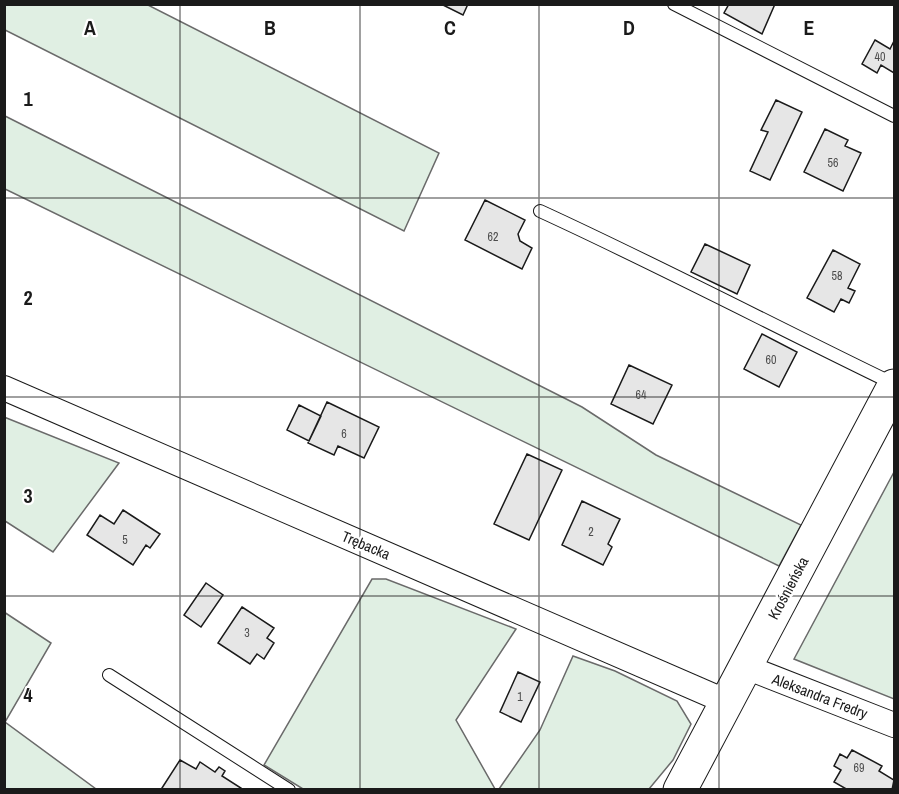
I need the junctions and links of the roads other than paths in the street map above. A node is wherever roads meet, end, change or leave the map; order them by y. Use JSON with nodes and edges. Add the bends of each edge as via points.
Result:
{"nodes":[{"id":1,"x":674,"y":4,"type":"edge"},
{"id":2,"x":894,"y":116,"type":"edge"},
{"id":3,"x":540,"y":210,"type":"dead end"},
{"id":4,"x":894,"y":385,"type":"edge"},
{"id":5,"x":4,"y":388,"type":"edge"},
{"id":6,"x":746,"y":668,"type":"junction"},
{"id":7,"x":109,"y":675,"type":"dead end"},
{"id":8,"x":727,"y":702,"type":"junction"},
{"id":9,"x":894,"y":725,"type":"edge"},
{"id":10,"x":289,"y":789,"type":"edge"},
{"id":11,"x":680,"y":789,"type":"edge"}],
"edges":[{"from":1,"to":2,"type":"lane"},
{"from":3,"to":4,"type":"lane","via":[[638,255]]},
{"from":4,"to":6,"type":"main road","name":"Krośnieńska"},
{"from":5,"to":8,"type":"street","name":"Trębacka"},
{"from":6,"to":8,"type":"main road","name":"Krośnieńska"},
{"from":6,"to":9,"type":"street","name":"Aleksandra Fredry"},
{"from":7,"to":10,"type":"lane"},
{"from":8,"to":11,"type":"main road","name":"Krośnieńska"}]}
